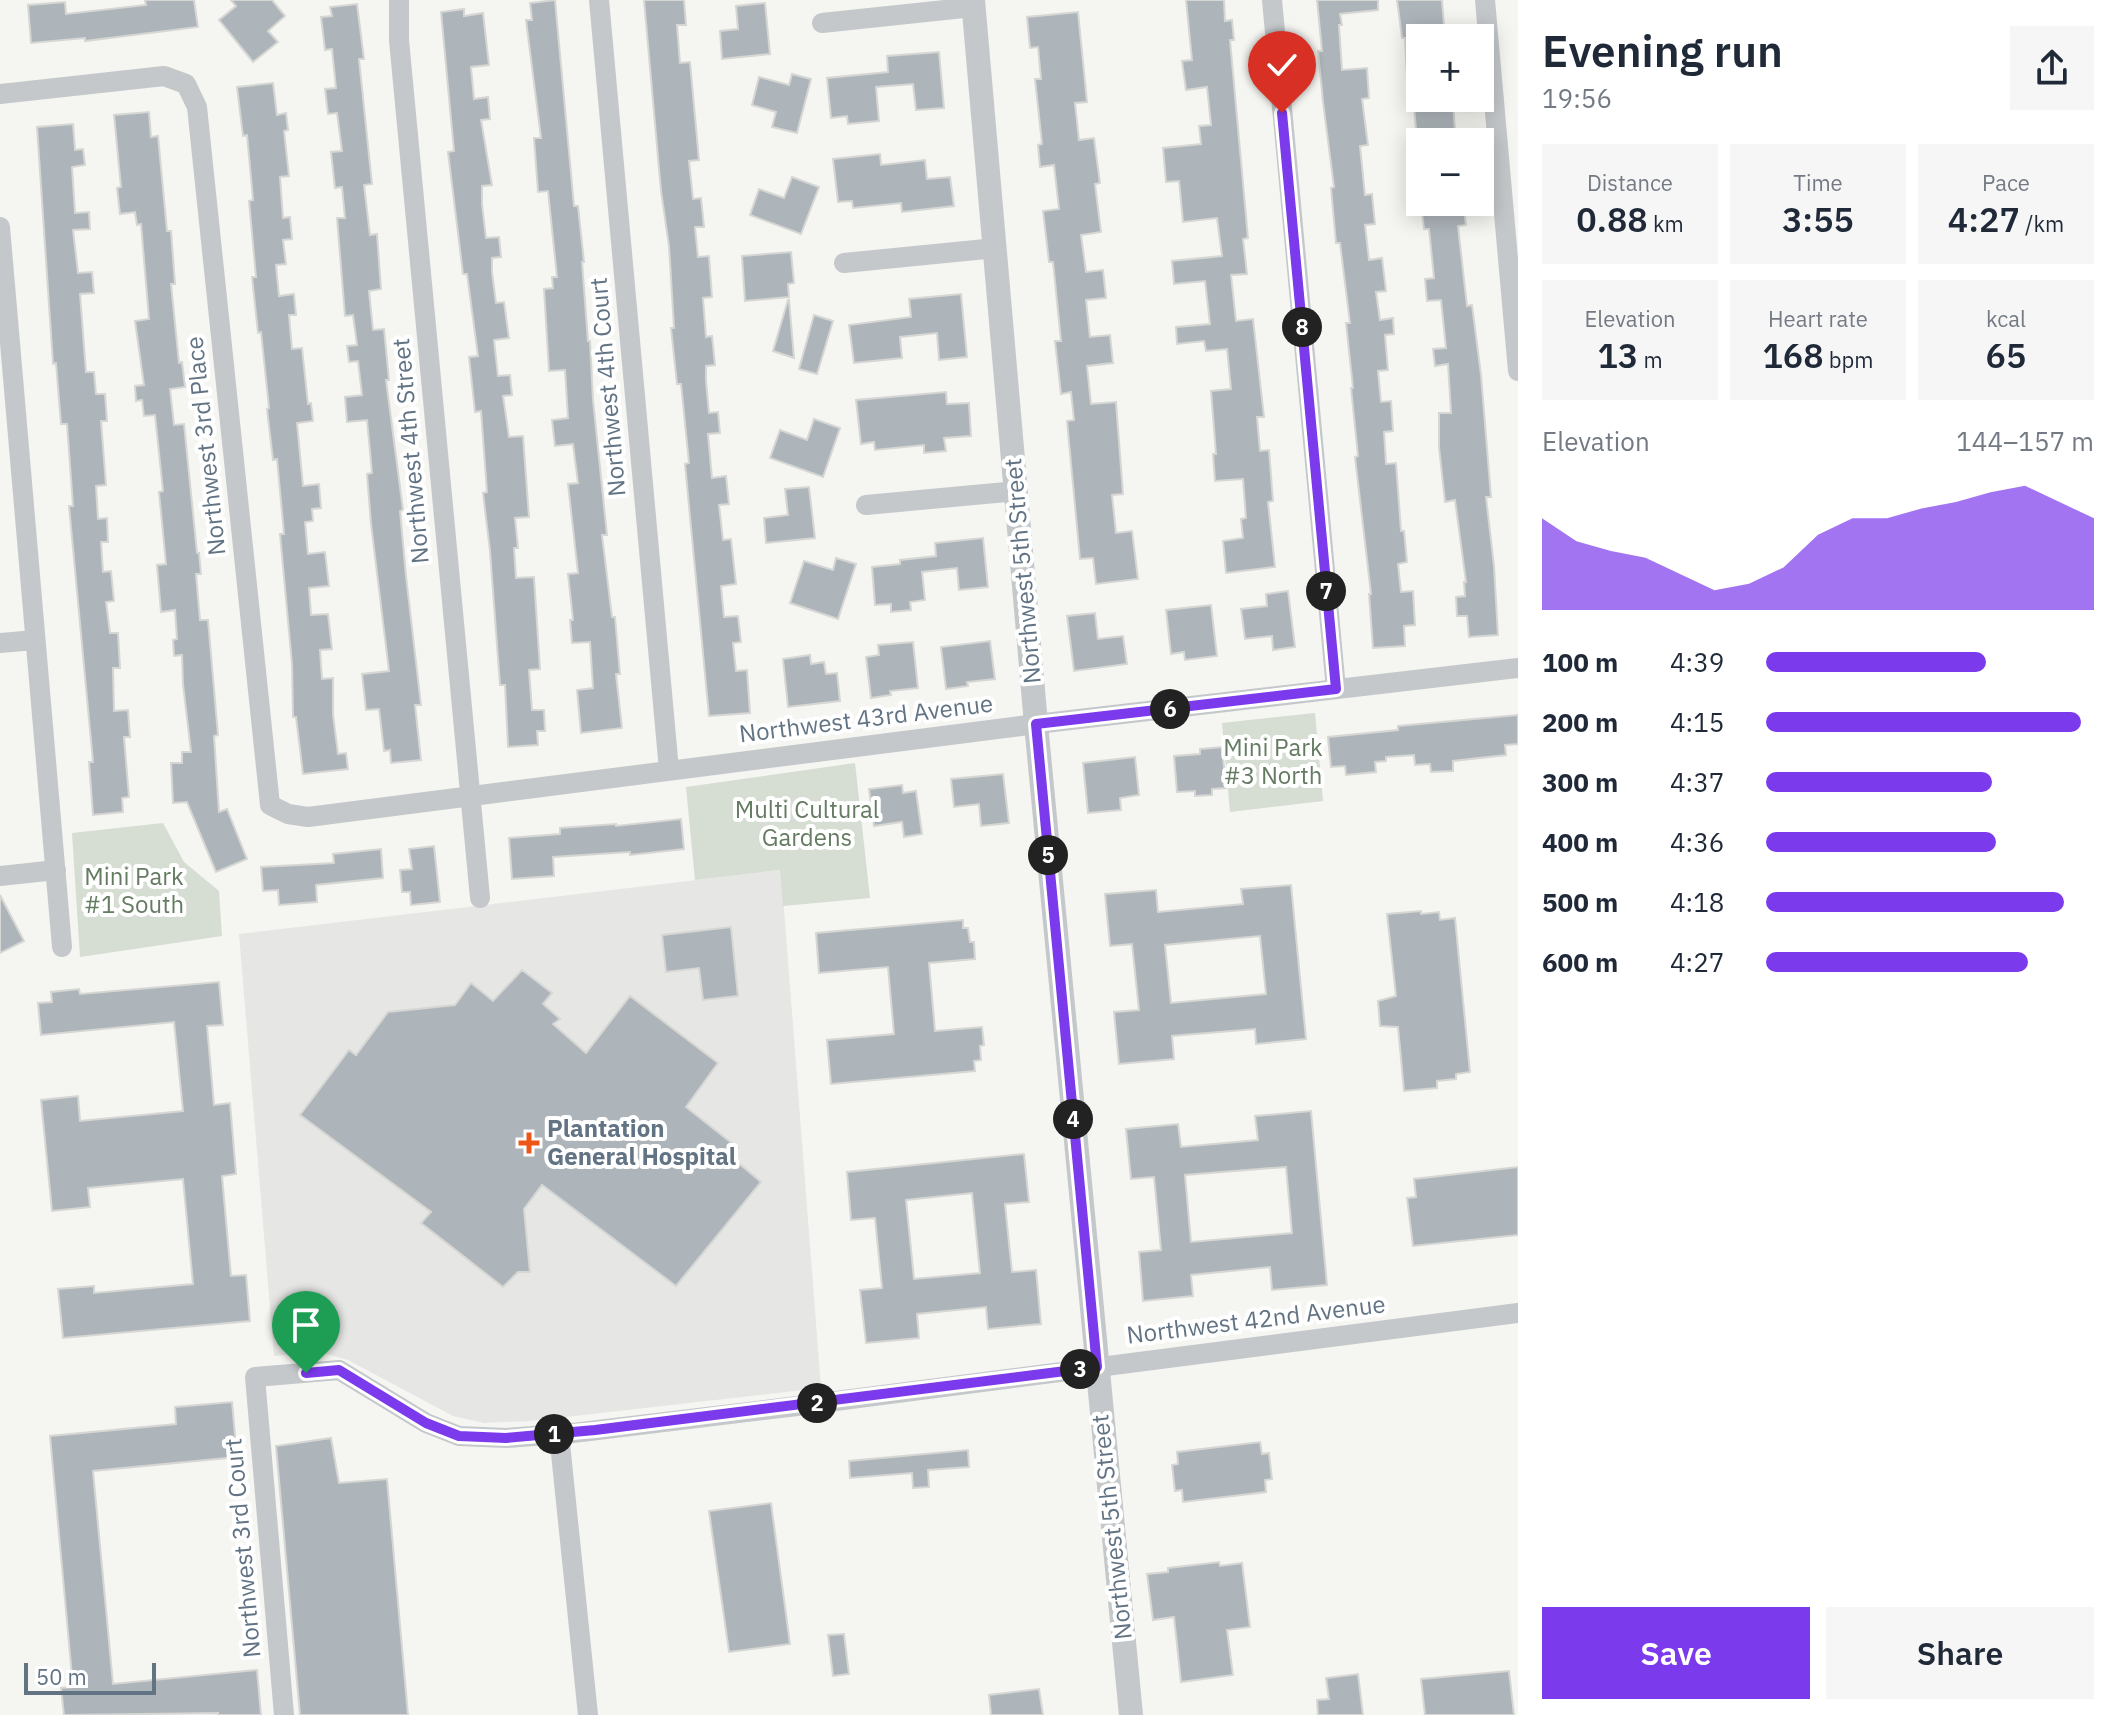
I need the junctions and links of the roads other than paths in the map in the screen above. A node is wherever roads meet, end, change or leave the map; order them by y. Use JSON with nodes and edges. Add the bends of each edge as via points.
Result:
{"nodes":[{"id":1,"x":399,"y":0,"type":"edge"},
{"id":2,"x":599,"y":0,"type":"edge"},
{"id":3,"x":1272,"y":0,"type":"edge"},
{"id":4,"x":1485,"y":0,"type":"edge"},
{"id":5,"x":973,"y":4,"type":"edge"},
{"id":6,"x":822,"y":23,"type":"dead end"},
{"id":7,"x":0,"y":94,"type":"edge"},
{"id":8,"x":0,"y":227,"type":"edge"},
{"id":9,"x":996,"y":248,"type":"junction"},
{"id":10,"x":844,"y":263,"type":"dead end"},
{"id":11,"x":1518,"y":371,"type":"edge"},
{"id":12,"x":7,"y":392,"type":"edge"},
{"id":13,"x":1017,"y":491,"type":"junction"},
{"id":14,"x":866,"y":505,"type":"dead end"},
{"id":15,"x":35,"y":640,"type":"junction"},
{"id":16,"x":0,"y":643,"type":"edge"},
{"id":17,"x":1518,"y":668,"type":"edge"},
{"id":18,"x":1336,"y":689,"type":"junction"},
{"id":19,"x":1036,"y":724,"type":"junction"},
{"id":20,"x":669,"y":770,"type":"junction"},
{"id":21,"x":469,"y":795,"type":"junction"},
{"id":22,"x":270,"y":805,"type":"joint"},
{"id":23,"x":56,"y":870,"type":"junction"},
{"id":24,"x":0,"y":876,"type":"edge"},
{"id":25,"x":480,"y":898,"type":"dead end"},
{"id":26,"x":62,"y":947,"type":"dead end"},
{"id":27,"x":1518,"y":1313,"type":"edge"},
{"id":28,"x":1097,"y":1367,"type":"junction"},
{"id":29,"x":255,"y":1377,"type":"joint"},
{"id":30,"x":559,"y":1434,"type":"junction"},
{"id":31,"x":284,"y":1715,"type":"edge"},
{"id":32,"x":588,"y":1715,"type":"edge"},
{"id":33,"x":1131,"y":1715,"type":"edge"}],
"edges":[{"from":1,"to":21,"type":"street","name":"Northwest 4th Street"},
{"from":2,"to":20,"type":"street","name":"Northwest 4th Court"},
{"from":3,"to":18,"type":"street"},
{"from":4,"to":11,"type":"street"},
{"from":5,"to":6,"type":"street"},
{"from":5,"to":9,"type":"street","name":"Northwest 5th Street"},
{"from":7,"to":22,"type":"street","name":"Northwest 3rd Place","via":[[164,76],[186,84],[197,107]]},
{"from":8,"to":12,"type":"street"},
{"from":9,"to":10,"type":"street"},
{"from":9,"to":13,"type":"street","name":"Northwest 5th Street"},
{"from":12,"to":15,"type":"street"},
{"from":13,"to":14,"type":"street"},
{"from":13,"to":19,"type":"street","name":"Northwest 5th Street"},
{"from":15,"to":16,"type":"street"},
{"from":15,"to":23,"type":"street"},
{"from":17,"to":18,"type":"street","name":"Northwest 43rd Avenue"},
{"from":18,"to":19,"type":"street","name":"Northwest 43rd Avenue"},
{"from":19,"to":20,"type":"street","name":"Northwest 43rd Avenue"},
{"from":19,"to":28,"type":"street","name":"Northwest 5th Street"},
{"from":20,"to":21,"type":"street","name":"Northwest 43rd Avenue"},
{"from":21,"to":22,"type":"street","name":"Northwest 43rd Avenue","via":[[308,817]]},
{"from":21,"to":25,"type":"street","name":"Northwest 4th Street"},
{"from":23,"to":24,"type":"street"},
{"from":23,"to":26,"type":"street"},
{"from":27,"to":28,"type":"street","name":"Northwest 42nd Avenue"},
{"from":28,"to":30,"type":"street","name":"Northwest 42nd Avenue"},
{"from":28,"to":33,"type":"street","name":"Northwest 5th Street"},
{"from":29,"to":30,"type":"street","name":"Northwest 42nd Avenue","via":[[339,1370],[426,1423],[459,1436]]},
{"from":29,"to":31,"type":"street","name":"Northwest 3rd Court"},
{"from":30,"to":32,"type":"street"}]}
